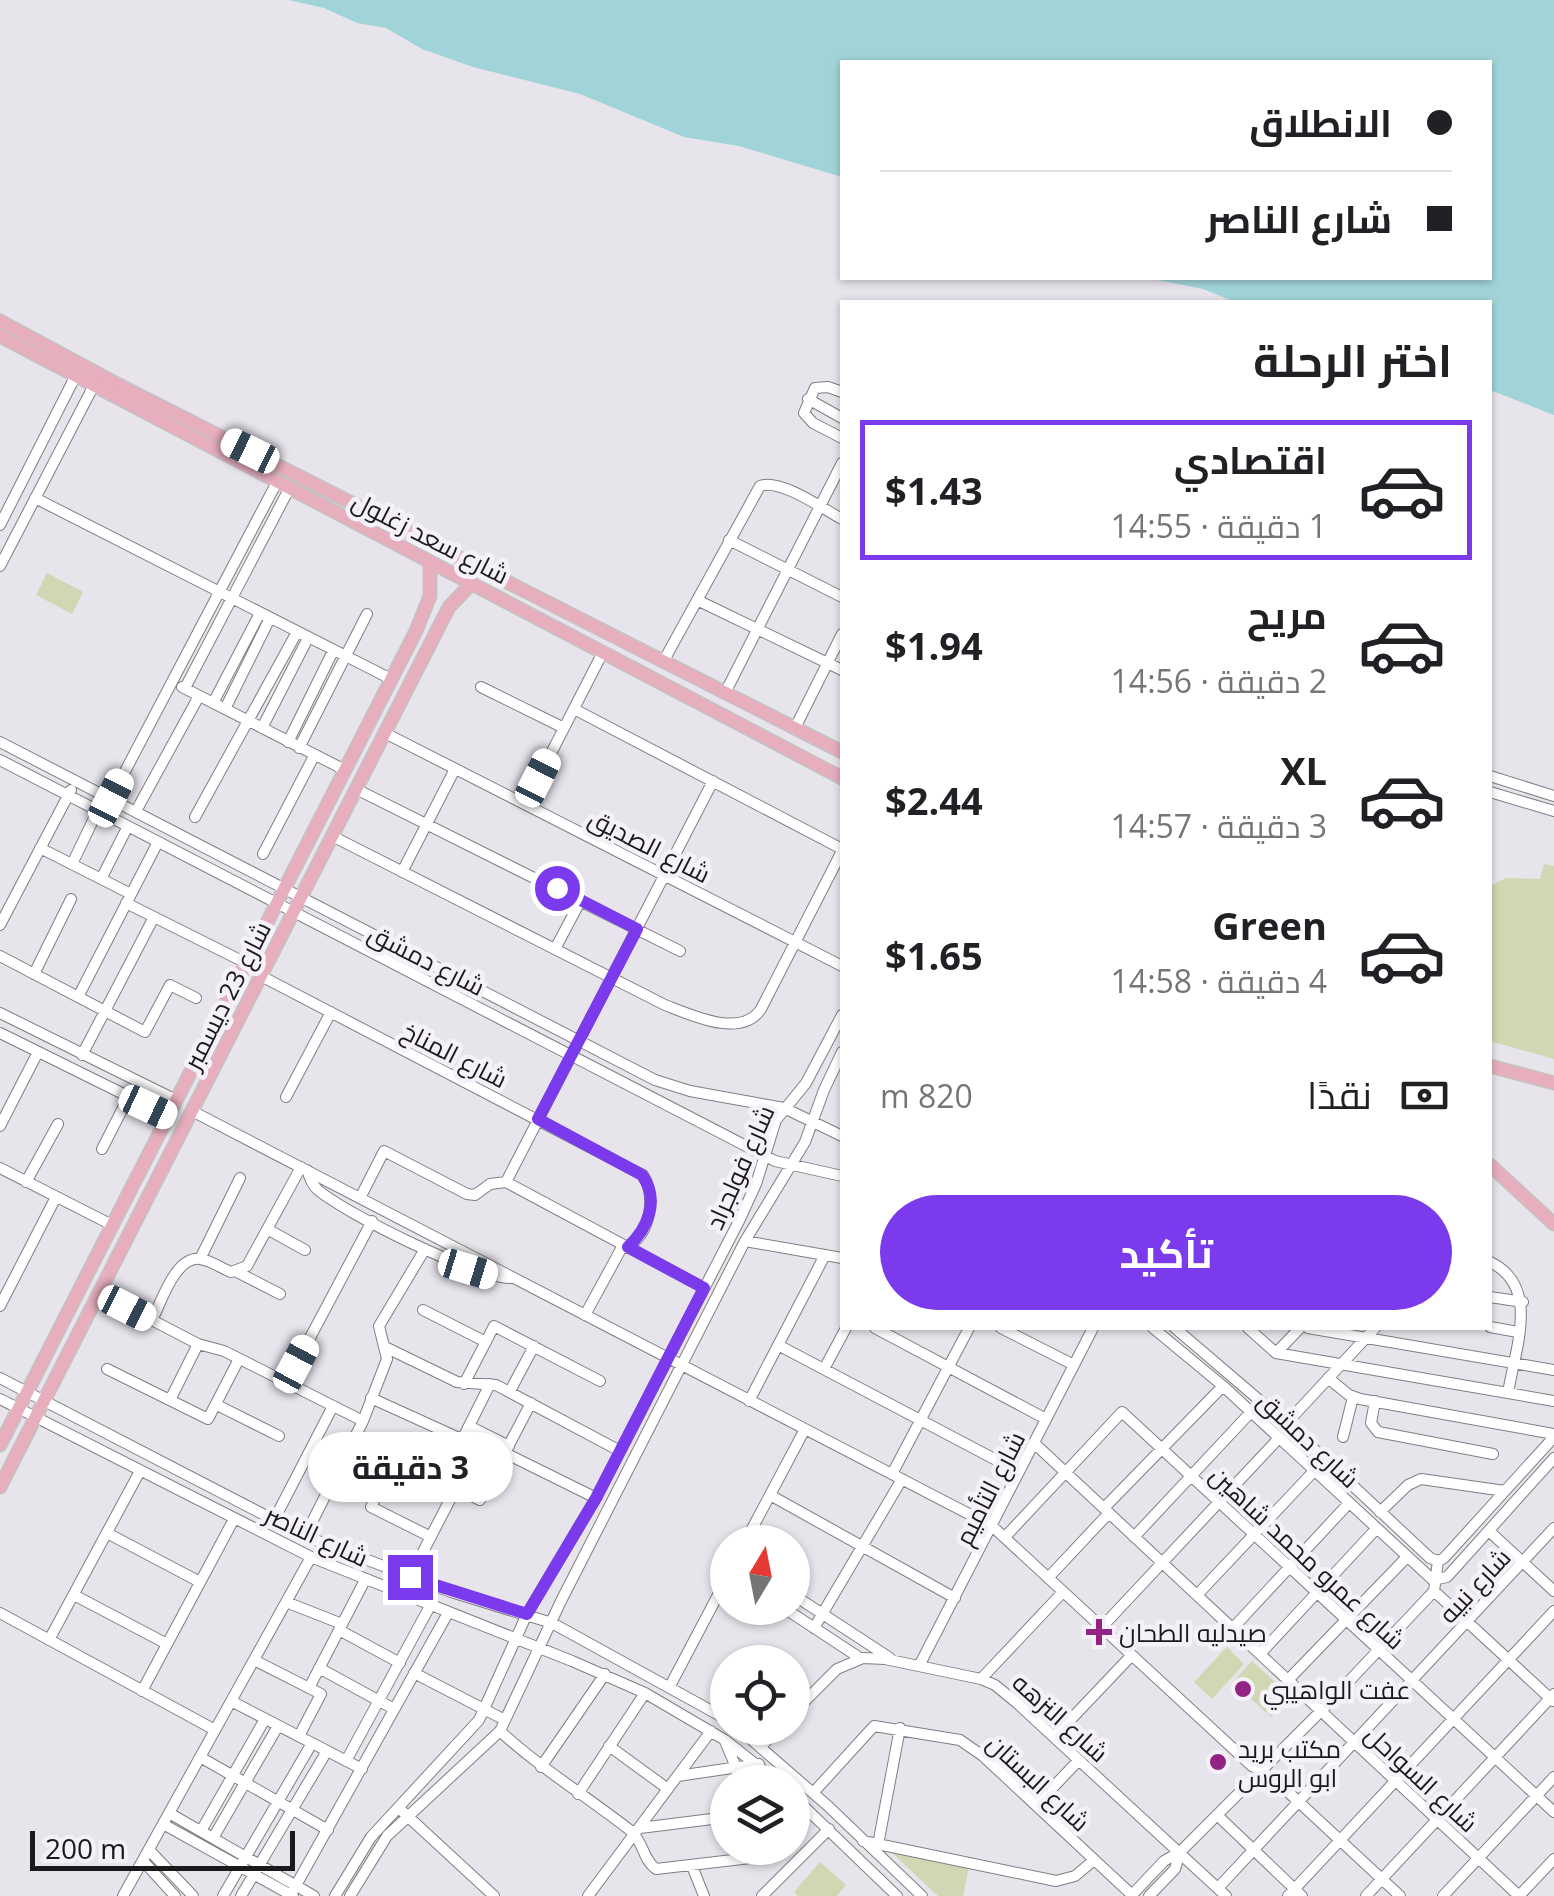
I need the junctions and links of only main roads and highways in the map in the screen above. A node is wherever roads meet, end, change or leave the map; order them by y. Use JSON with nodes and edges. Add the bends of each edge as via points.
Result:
{"nodes":[{"id":1,"x":0,"y":321,"type":"edge"},
{"id":2,"x":0,"y":336,"type":"edge"},
{"id":3,"x":217,"y":443,"type":"junction"},
{"id":4,"x":430,"y":562,"type":"junction"},
{"id":5,"x":472,"y":584,"type":"junction"},
{"id":6,"x":425,"y":611,"type":"junction"},
{"id":7,"x":444,"y":618,"type":"junction"},
{"id":8,"x":763,"y":712,"type":"junction"},
{"id":9,"x":753,"y":731,"type":"junction"},
{"id":10,"x":840,"y":751,"type":"edge"},
{"id":11,"x":840,"y":777,"type":"edge"},
{"id":12,"x":1492,"y":1067,"type":"edge"},
{"id":13,"x":1554,"y":1083,"type":"edge"},
{"id":14,"x":1492,"y":1167,"type":"edge"},
{"id":15,"x":137,"y":1178,"type":"junction"},
{"id":16,"x":154,"y":1186,"type":"junction"},
{"id":17,"x":1554,"y":1224,"type":"edge"},
{"id":18,"x":0,"y":1445,"type":"edge"},
{"id":19,"x":0,"y":1487,"type":"edge"}],
"edges":[{"from":1,"to":3,"type":"main road","name":"شارع سعد زغلول"},
{"from":2,"to":3,"type":"main road","name":"شارع سعد زغلول"},
{"from":3,"to":4,"type":"main road","name":"شارع سعد زغلول","via":[[283,486]]},
{"from":3,"to":8,"type":"main road","name":"شارع سعد زغلول"},
{"from":4,"to":5,"type":"main road","name":"شارع سعد زغلول"},
{"from":4,"to":6,"type":"main road","name":"شارع 23 ديسمبر"},
{"from":5,"to":7,"type":"main road","name":"شارع 23 ديسمبر"},
{"from":5,"to":9,"type":"main road","name":"شارع سعد زغلول"},
{"from":6,"to":7,"type":"main road"},
{"from":6,"to":15,"type":"main road","name":"شارع 23 ديسمبر"},
{"from":7,"to":16,"type":"main road","name":"شارع 23 ديسمبر"},
{"from":8,"to":9,"type":"main road"},
{"from":8,"to":10,"type":"main road","name":"شارع سعد زغلول"},
{"from":9,"to":11,"type":"main road","name":"شارع سعد زغلول"},
{"from":12,"to":13,"type":"main road"},
{"from":14,"to":17,"type":"main road"},
{"from":15,"to":16,"type":"main road"},
{"from":15,"to":18,"type":"main road","name":"شارع 23 ديسمبر"},
{"from":16,"to":19,"type":"main road","name":"شارع 23 ديسمبر"}]}
